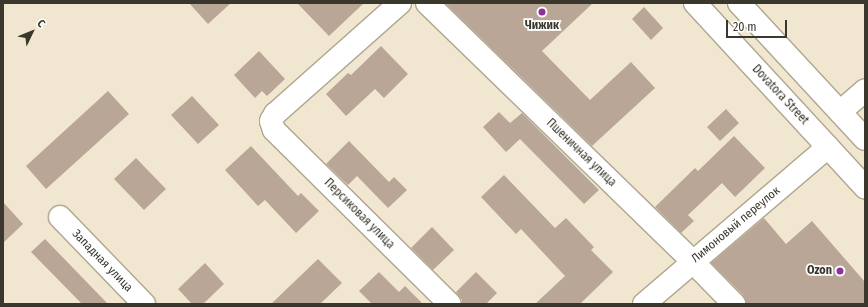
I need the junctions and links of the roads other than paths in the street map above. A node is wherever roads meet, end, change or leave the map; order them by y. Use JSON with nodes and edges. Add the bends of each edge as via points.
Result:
{"nodes":[{"id":1,"x":400,"y":3,"type":"edge"},
{"id":2,"x":427,"y":3,"type":"edge"},
{"id":3,"x":695,"y":3,"type":"edge"},
{"id":4,"x":739,"y":3,"type":"edge"},
{"id":5,"x":865,"y":90,"type":"edge"},
{"id":6,"x":840,"y":112,"type":"junction"},
{"id":7,"x":865,"y":138,"type":"edge"},
{"id":8,"x":828,"y":147,"type":"junction"},
{"id":9,"x":865,"y":187,"type":"edge"},
{"id":10,"x":60,"y":217,"type":"dead end"},
{"id":11,"x":693,"y":262,"type":"junction"},
{"id":12,"x":144,"y":304,"type":"edge"},
{"id":13,"x":450,"y":304,"type":"edge"},
{"id":14,"x":644,"y":304,"type":"edge"},
{"id":15,"x":734,"y":304,"type":"edge"}],
"edges":[{"from":1,"to":13,"type":"street","name":"Персиковая улица","via":[[274,114],[271,121],[274,130]]},
{"from":2,"to":11,"type":"street","name":"Пшеничная улица"},
{"from":3,"to":8,"type":"street","name":"Dovatora Street"},
{"from":4,"to":6,"type":"street"},
{"from":5,"to":6,"type":"street"},
{"from":6,"to":7,"type":"street"},
{"from":8,"to":9,"type":"street","name":"Dovatora Street"},
{"from":8,"to":11,"type":"street","name":"Лимоновый переулок"},
{"from":10,"to":12,"type":"street","name":"Западная улица"},
{"from":11,"to":14,"type":"street","name":"Лимоновый переулок"},
{"from":11,"to":15,"type":"street","name":"Пшеничная улица"}]}
